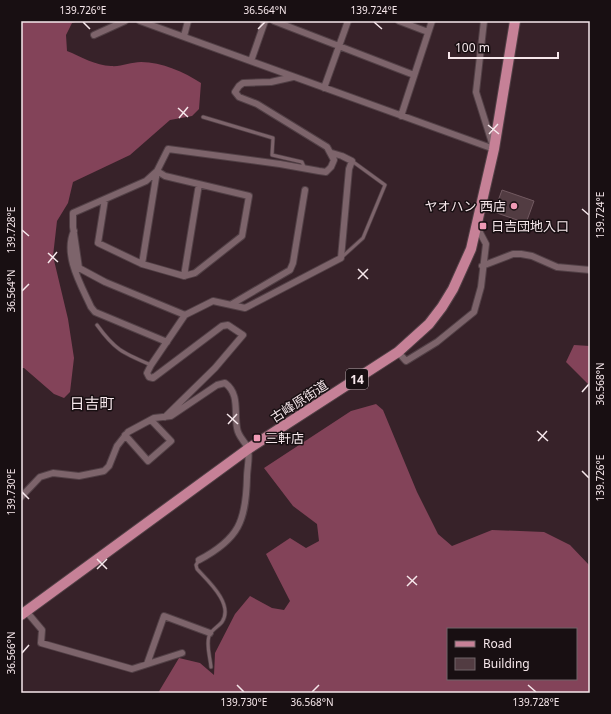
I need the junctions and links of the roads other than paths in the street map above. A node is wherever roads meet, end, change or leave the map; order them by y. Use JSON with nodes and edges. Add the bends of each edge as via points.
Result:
{"nodes":[{"id":1,"x":126,"y":21,"type":"edge"},
{"id":2,"x":140,"y":21,"type":"edge"},
{"id":3,"x":188,"y":21,"type":"edge"},
{"id":4,"x":265,"y":21,"type":"edge"},
{"id":5,"x":274,"y":21,"type":"edge"},
{"id":6,"x":348,"y":21,"type":"edge"},
{"id":7,"x":399,"y":21,"type":"edge"},
{"id":8,"x":432,"y":21,"type":"edge"},
{"id":9,"x":484,"y":21,"type":"edge"},
{"id":10,"x":515,"y":21,"type":"edge"},
{"id":11,"x":428,"y":32,"type":"junction"},
{"id":12,"x":94,"y":35,"type":"dead end"},
{"id":13,"x":184,"y":36,"type":"junction"},
{"id":14,"x":339,"y":46,"type":"junction"},
{"id":15,"x":251,"y":61,"type":"junction"},
{"id":16,"x":414,"y":75,"type":"junction"},
{"id":17,"x":293,"y":77,"type":"junction"},
{"id":18,"x":324,"y":88,"type":"junction"},
{"id":19,"x":203,"y":116,"type":"dead end"},
{"id":20,"x":401,"y":116,"type":"junction"},
{"id":21,"x":494,"y":150,"type":"junction"},
{"id":22,"x":332,"y":153,"type":"junction"},
{"id":23,"x":352,"y":161,"type":"junction"},
{"id":24,"x":305,"y":169,"type":"junction"},
{"id":25,"x":157,"y":171,"type":"junction"},
{"id":26,"x":199,"y":184,"type":"junction"},
{"id":27,"x":305,"y":190,"type":"dead end"},
{"id":28,"x":105,"y":199,"type":"junction"},
{"id":29,"x":477,"y":227,"type":"junction"},
{"id":30,"x":74,"y":231,"type":"junction"},
{"id":31,"x":341,"y":258,"type":"junction"},
{"id":32,"x":142,"y":264,"type":"junction"},
{"id":33,"x":482,"y":266,"type":"junction"},
{"id":34,"x":590,"y":270,"type":"edge"},
{"id":35,"x":184,"y":276,"type":"junction"},
{"id":36,"x":232,"y":304,"type":"junction"},
{"id":37,"x":185,"y":315,"type":"junction"},
{"id":38,"x":98,"y":325,"type":"dead end"},
{"id":39,"x":167,"y":342,"type":"junction"},
{"id":40,"x":398,"y":352,"type":"junction"},
{"id":41,"x":151,"y":365,"type":"junction"},
{"id":42,"x":165,"y":417,"type":"junction"},
{"id":43,"x":151,"y":420,"type":"junction"},
{"id":44,"x":125,"y":435,"type":"junction"},
{"id":45,"x":248,"y":449,"type":"junction"},
{"id":46,"x":21,"y":497,"type":"edge"},
{"id":47,"x":199,"y":560,"type":"joint"},
{"id":48,"x":24,"y":613,"type":"edge"},
{"id":49,"x":210,"y":633,"type":"junction"},
{"id":50,"x":182,"y":653,"type":"dead end"},
{"id":51,"x":147,"y":664,"type":"junction"},
{"id":52,"x":211,"y":667,"type":"dead end"}],
"edges":[{"from":1,"to":12,"type":"street"},
{"from":2,"to":13,"type":"street"},
{"from":3,"to":13,"type":"street"},
{"from":4,"to":15,"type":"street"},
{"from":5,"to":14,"type":"street"},
{"from":6,"to":14,"type":"street"},
{"from":7,"to":11,"type":"street"},
{"from":8,"to":11,"type":"street"},
{"from":9,"to":21,"type":"street","via":[[476,92]]},
{"from":10,"to":21,"type":"main road","name":"古峰原街道","number":"14"},
{"from":11,"to":16,"type":"street"},
{"from":13,"to":15,"type":"street"},
{"from":14,"to":16,"type":"street"},
{"from":14,"to":18,"type":"street"},
{"from":15,"to":17,"type":"street"},
{"from":16,"to":20,"type":"street"},
{"from":17,"to":18,"type":"street"},
{"from":17,"to":22,"type":"street","via":[[272,82],[243,83],[235,92],[239,97],[258,104],[327,147]]},
{"from":18,"to":20,"type":"street"},
{"from":19,"to":24,"type":"lane","via":[[273,138],[272,155],[302,162]]},
{"from":20,"to":21,"type":"street"},
{"from":21,"to":29,"type":"main road","name":"古峰原街道","number":"14"},
{"from":22,"to":23,"type":"street"},
{"from":22,"to":24,"type":"street","via":[[332,167],[326,172]]},
{"from":23,"to":31,"type":"street","via":[[349,168]]},
{"from":23,"to":31,"type":"lane","via":[[384,185],[363,238]]},
{"from":24,"to":25,"type":"street","via":[[168,149]]},
{"from":25,"to":26,"type":"street","via":[[165,176]]},
{"from":25,"to":28,"type":"street","via":[[146,181]]},
{"from":25,"to":32,"type":"street"},
{"from":26,"to":35,"type":"street"},
{"from":26,"to":35,"type":"street","via":[[249,196],[242,236],[195,273]]},
{"from":27,"to":36,"type":"street","via":[[290,270]]},
{"from":28,"to":30,"type":"street","via":[[73,213]]},
{"from":28,"to":32,"type":"street","via":[[98,243]]},
{"from":29,"to":33,"type":"street","via":[[486,244]]},
{"from":29,"to":40,"type":"main road","name":"古峰原街道","number":"14","via":[[463,271],[442,307],[429,324]]},
{"from":30,"to":37,"type":"street","via":[[79,268],[105,282]]},
{"from":30,"to":39,"type":"street","via":[[70,240],[74,270],[91,308],[95,312]]},
{"from":31,"to":36,"type":"street","via":[[245,308]]},
{"from":32,"to":35,"type":"street"},
{"from":33,"to":34,"type":"street","via":[[513,254],[521,254],[557,267]]},
{"from":33,"to":40,"type":"street","via":[[481,288],[474,312],[437,342],[406,361]]},
{"from":36,"to":37,"type":"street","via":[[213,301]]},
{"from":37,"to":39,"type":"street"},
{"from":38,"to":41,"type":"lane","via":[[109,342],[120,352]]},
{"from":39,"to":41,"type":"street"},
{"from":40,"to":45,"type":"main road","name":"古峰原街道","number":"14"},
{"from":41,"to":42,"type":"street","via":[[147,373],[153,378],[222,326],[228,325],[243,335],[215,368]]},
{"from":42,"to":43,"type":"street"},
{"from":42,"to":45,"type":"street","via":[[171,416],[217,385],[225,383],[230,386],[235,397],[239,435]]},
{"from":43,"to":44,"type":"street"},
{"from":43,"to":44,"type":"street","via":[[171,441],[148,461]]},
{"from":44,"to":46,"type":"street","via":[[104,471],[79,476],[53,473],[40,477]]},
{"from":45,"to":47,"type":"street","via":[[247,489],[240,525],[216,552]]},
{"from":45,"to":48,"type":"main road","name":"古峰原街道","number":"14"},
{"from":47,"to":49,"type":"lane","via":[[197,569],[216,591],[226,611],[222,621]]},
{"from":48,"to":51,"type":"street","via":[[42,630],[41,643],[132,669]]},
{"from":49,"to":51,"type":"street","via":[[164,616]]},
{"from":49,"to":52,"type":"lane","via":[[208,643]]},
{"from":50,"to":51,"type":"street"}]}
